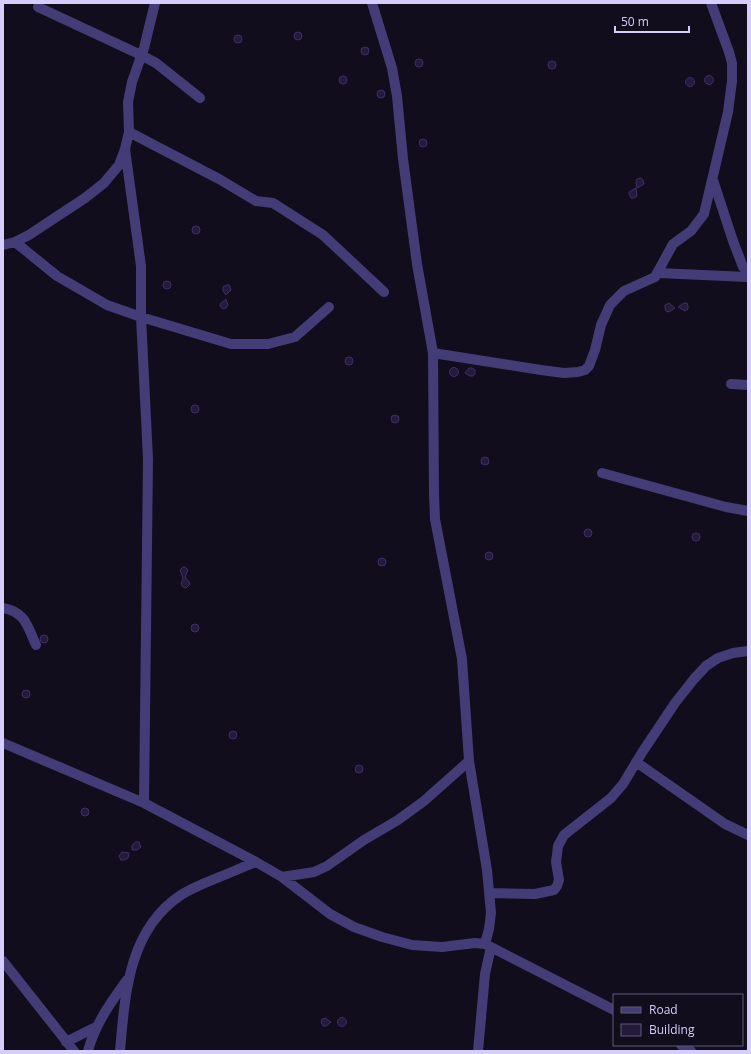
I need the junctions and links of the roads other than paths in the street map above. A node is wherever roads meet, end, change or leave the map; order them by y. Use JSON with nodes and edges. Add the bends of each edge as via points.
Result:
{"nodes":[{"id":1,"x":154,"y":3,"type":"edge"},
{"id":2,"x":372,"y":3,"type":"edge"},
{"id":3,"x":711,"y":3,"type":"edge"},
{"id":4,"x":38,"y":8,"type":"dead end"},
{"id":5,"x":141,"y":55,"type":"junction"},
{"id":6,"x":200,"y":98,"type":"dead end"},
{"id":7,"x":129,"y":132,"type":"junction"},
{"id":8,"x":126,"y":149,"type":"junction"},
{"id":9,"x":713,"y":180,"type":"junction"},
{"id":10,"x":15,"y":242,"type":"junction"},
{"id":11,"x":3,"y":245,"type":"edge"},
{"id":12,"x":748,"y":272,"type":"edge"},
{"id":13,"x":658,"y":273,"type":"junction"},
{"id":14,"x":748,"y":277,"type":"edge"},
{"id":15,"x":384,"y":292,"type":"dead end"},
{"id":16,"x":329,"y":307,"type":"dead end"},
{"id":17,"x":141,"y":317,"type":"junction"},
{"id":18,"x":433,"y":353,"type":"junction"},
{"id":19,"x":731,"y":384,"type":"dead end"},
{"id":20,"x":748,"y":386,"type":"edge"},
{"id":21,"x":602,"y":473,"type":"dead end"},
{"id":22,"x":748,"y":511,"type":"edge"},
{"id":23,"x":3,"y":608,"type":"edge"},
{"id":24,"x":36,"y":644,"type":"dead end"},
{"id":25,"x":748,"y":651,"type":"edge"},
{"id":26,"x":3,"y":743,"type":"edge"},
{"id":27,"x":469,"y":761,"type":"junction"},
{"id":28,"x":636,"y":762,"type":"junction"},
{"id":29,"x":144,"y":803,"type":"junction"},
{"id":30,"x":748,"y":836,"type":"edge"},
{"id":31,"x":256,"y":862,"type":"junction"},
{"id":32,"x":282,"y":877,"type":"junction"},
{"id":33,"x":490,"y":893,"type":"junction"},
{"id":34,"x":488,"y":945,"type":"junction"},
{"id":35,"x":3,"y":961,"type":"edge"},
{"id":36,"x":129,"y":978,"type":"junction"},
{"id":37,"x":613,"y":1009,"type":"edge"},
{"id":38,"x":96,"y":1028,"type":"junction"},
{"id":39,"x":66,"y":1042,"type":"junction"},
{"id":40,"x":683,"y":1046,"type":"edge"},
{"id":41,"x":74,"y":1051,"type":"edge"},
{"id":42,"x":88,"y":1051,"type":"edge"},
{"id":43,"x":120,"y":1051,"type":"edge"},
{"id":44,"x":478,"y":1051,"type":"edge"},
{"id":45,"x":692,"y":1051,"type":"edge"}],
"edges":[{"from":1,"to":5,"type":"street"},
{"from":2,"to":18,"type":"street","via":[[392,68],[397,96],[417,264]]},
{"from":3,"to":9,"type":"street","via":[[732,63],[731,98]]},
{"from":4,"to":5,"type":"street"},
{"from":5,"to":6,"type":"street","via":[[156,63]]},
{"from":5,"to":7,"type":"street","via":[[128,102]]},
{"from":7,"to":8,"type":"street"},
{"from":7,"to":15,"type":"street","via":[[219,178],[256,201],[273,203],[323,235]]},
{"from":8,"to":10,"type":"street","via":[[119,165],[104,183]]},
{"from":8,"to":17,"type":"street","via":[[141,266]]},
{"from":9,"to":12,"type":"street","via":[[733,241],[743,267]]},
{"from":9,"to":13,"type":"street","via":[[704,214],[690,231],[673,244]]},
{"from":10,"to":11,"type":"street"},
{"from":10,"to":17,"type":"street","via":[[57,276],[107,305]]},
{"from":13,"to":14,"type":"street"},
{"from":13,"to":18,"type":"street","via":[[624,291],[610,305],[589,366],[585,370],[541,370]]},
{"from":16,"to":17,"type":"street","via":[[295,337],[268,344],[231,344]]},
{"from":17,"to":29,"type":"street","via":[[148,459]]},
{"from":18,"to":27,"type":"street","via":[[435,519],[462,660]]},
{"from":19,"to":20,"type":"street"},
{"from":21,"to":22,"type":"street"},
{"from":23,"to":24,"type":"street","via":[[19,613]]},
{"from":25,"to":28,"type":"street","via":[[718,658],[706,666],[675,703]]},
{"from":26,"to":29,"type":"street"},
{"from":27,"to":32,"type":"street","via":[[424,801],[327,866],[314,872]]},
{"from":27,"to":33,"type":"street"},
{"from":28,"to":30,"type":"street","via":[[725,824]]},
{"from":28,"to":33,"type":"street","via":[[611,798],[564,835],[558,846],[556,862],[559,880],[554,890],[535,894]]},
{"from":29,"to":31,"type":"street"},
{"from":31,"to":32,"type":"street"},
{"from":31,"to":36,"type":"street","via":[[193,888],[170,903],[144,936],[132,962]]},
{"from":32,"to":34,"type":"street","via":[[330,914],[382,938],[412,945],[442,947],[475,943]]},
{"from":33,"to":34,"type":"street"},
{"from":34,"to":37,"type":"street"},
{"from":34,"to":44,"type":"street"},
{"from":35,"to":39,"type":"street"},
{"from":36,"to":38,"type":"street"},
{"from":36,"to":43,"type":"street"},
{"from":38,"to":39,"type":"street"},
{"from":38,"to":42,"type":"street"},
{"from":39,"to":41,"type":"street"},
{"from":40,"to":45,"type":"street"}]}
